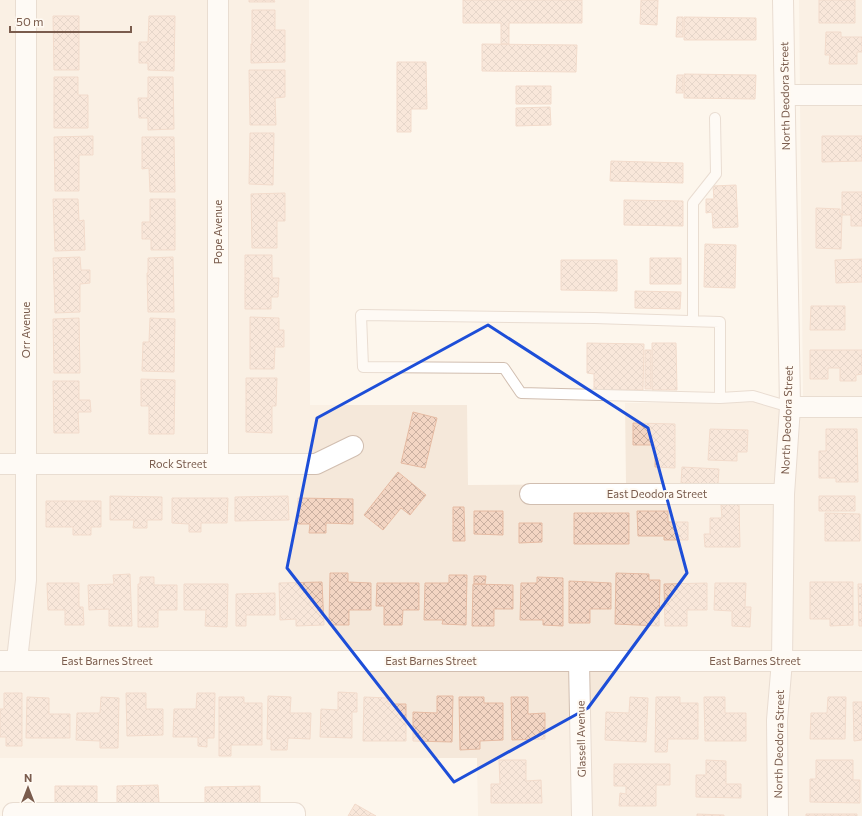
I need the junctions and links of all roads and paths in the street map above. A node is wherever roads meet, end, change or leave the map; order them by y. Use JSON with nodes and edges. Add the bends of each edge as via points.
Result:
{"nodes":[{"id":1,"x":26,"y":0,"type":"edge"},
{"id":2,"x":218,"y":0,"type":"edge"},
{"id":3,"x":783,"y":0,"type":"edge"},
{"id":4,"x":785,"y":95,"type":"junction"},
{"id":5,"x":862,"y":95,"type":"edge"},
{"id":6,"x":715,"y":118,"type":"dead end"},
{"id":7,"x":693,"y":321,"type":"junction"},
{"id":8,"x":720,"y":398,"type":"junction"},
{"id":9,"x":790,"y":407,"type":"junction"},
{"id":10,"x":862,"y":407,"type":"edge"},
{"id":11,"x":353,"y":446,"type":"dead end"},
{"id":12,"x":0,"y":464,"type":"edge"},
{"id":13,"x":26,"y":464,"type":"junction"},
{"id":14,"x":218,"y":464,"type":"junction"},
{"id":15,"x":530,"y":494,"type":"dead end"},
{"id":16,"x":784,"y":494,"type":"junction"},
{"id":17,"x":9,"y":661,"type":"edge"},
{"id":18,"x":782,"y":661,"type":"junction"},
{"id":19,"x":862,"y":661,"type":"edge"},
{"id":20,"x":580,"y":662,"type":"junction"},
{"id":21,"x":13,"y":816,"type":"edge"},
{"id":22,"x":295,"y":816,"type":"edge"},
{"id":23,"x":582,"y":816,"type":"edge"},
{"id":24,"x":778,"y":816,"type":"edge"}],
"edges":[{"from":1,"to":13,"type":"street","name":"Orr Avenue"},
{"from":2,"to":14,"type":"street","name":"Pope Avenue"},
{"from":3,"to":4,"type":"street","name":"North Deodora Street"},
{"from":4,"to":5,"type":"street"},
{"from":4,"to":9,"type":"street","name":"North Deodora Street"},
{"from":6,"to":7,"type":"lane","via":[[716,174],[693,203]]},
{"from":7,"to":8,"type":"lane","via":[[720,322]]},
{"from":7,"to":8,"type":"lane","via":[[361,315],[363,367],[504,368],[521,393]]},
{"from":8,"to":9,"type":"lane","via":[[753,396]]},
{"from":9,"to":10,"type":"street"},
{"from":9,"to":16,"type":"street","name":"North Deodora Street"},
{"from":11,"to":14,"type":"street","name":"Rock Street","via":[[316,464]]},
{"from":12,"to":13,"type":"street","name":"Rock Street"},
{"from":13,"to":14,"type":"street","name":"Rock Street"},
{"from":13,"to":17,"type":"street","name":"Orr Avenue","via":[[26,580]]},
{"from":15,"to":16,"type":"street","name":"East Deodora Street"},
{"from":16,"to":18,"type":"street","name":"North Deodora Street"},
{"from":17,"to":20,"type":"street","name":"East Barnes Street"},
{"from":18,"to":19,"type":"street","name":"East Barnes Street"},
{"from":18,"to":20,"type":"street","name":"East Barnes Street"},
{"from":18,"to":24,"type":"street","name":"North Deodora Street","via":[[777,720]]},
{"from":20,"to":23,"type":"street","name":"Glassell Avenue"},
{"from":21,"to":22,"type":"street","via":[[13,813],[295,813]]}]}
